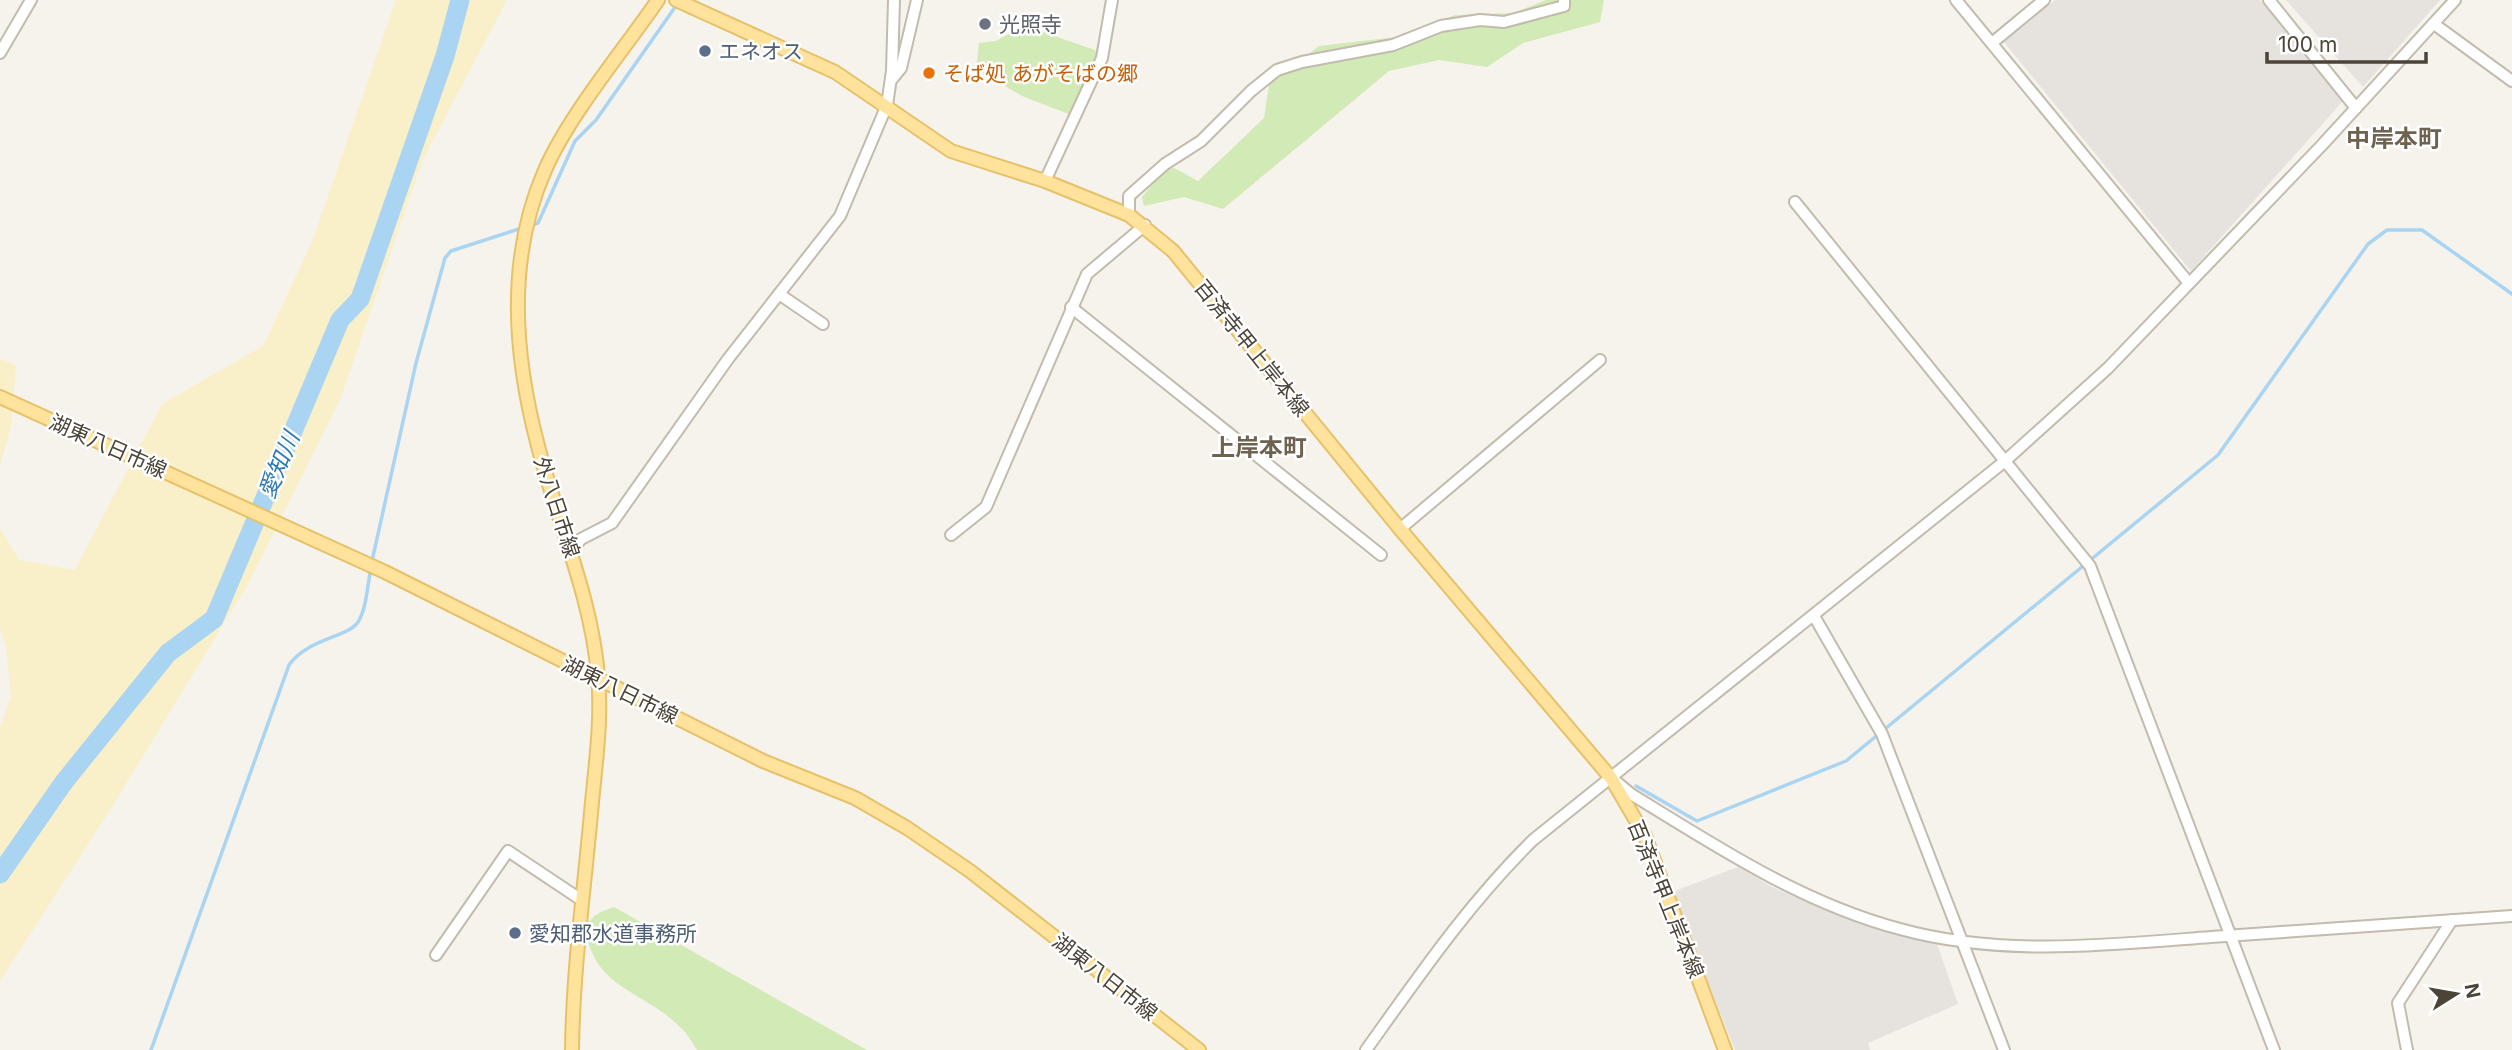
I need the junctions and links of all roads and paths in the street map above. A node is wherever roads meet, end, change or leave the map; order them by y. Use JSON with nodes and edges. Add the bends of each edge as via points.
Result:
{"nodes":[{"id":1,"x":31,"y":0,"type":"edge"},
{"id":2,"x":658,"y":0,"type":"edge"},
{"id":3,"x":676,"y":0,"type":"edge"},
{"id":4,"x":894,"y":0,"type":"edge"},
{"id":5,"x":917,"y":0,"type":"edge"},
{"id":6,"x":1112,"y":0,"type":"edge"},
{"id":7,"x":1564,"y":0,"type":"edge"},
{"id":8,"x":1956,"y":0,"type":"edge"},
{"id":9,"x":2044,"y":0,"type":"edge"},
{"id":10,"x":2269,"y":0,"type":"edge"},
{"id":11,"x":2455,"y":0,"type":"edge"},
{"id":12,"x":2434,"y":24,"type":"junction"},
{"id":13,"x":1992,"y":43,"type":"junction"},
{"id":14,"x":0,"y":52,"type":"edge"},
{"id":15,"x":891,"y":80,"type":"junction"},
{"id":16,"x":2512,"y":80,"type":"edge"},
{"id":17,"x":887,"y":105,"type":"junction"},
{"id":18,"x":2356,"y":108,"type":"junction"},
{"id":19,"x":1045,"y":181,"type":"junction"},
{"id":20,"x":1795,"y":202,"type":"dead end"},
{"id":21,"x":1129,"y":215,"type":"junction"},
{"id":22,"x":1145,"y":225,"type":"junction"},
{"id":23,"x":2188,"y":282,"type":"junction"},
{"id":24,"x":779,"y":294,"type":"junction"},
{"id":25,"x":1071,"y":307,"type":"junction"},
{"id":26,"x":823,"y":324,"type":"dead end"},
{"id":27,"x":1600,"y":360,"type":"dead end"},
{"id":28,"x":0,"y":397,"type":"edge"},
{"id":29,"x":2005,"y":461,"type":"junction"},
{"id":30,"x":1399,"y":529,"type":"junction"},
{"id":31,"x":951,"y":535,"type":"dead end"},
{"id":32,"x":572,"y":550,"type":"junction"},
{"id":33,"x":1381,"y":555,"type":"dead end"},
{"id":34,"x":1814,"y":616,"type":"junction"},
{"id":35,"x":599,"y":680,"type":"junction"},
{"id":36,"x":1611,"y":778,"type":"junction"},
{"id":37,"x":583,"y":901,"type":"junction"},
{"id":38,"x":2512,"y":916,"type":"edge"},
{"id":39,"x":2452,"y":920,"type":"junction"},
{"id":40,"x":2229,"y":936,"type":"junction"},
{"id":41,"x":1960,"y":941,"type":"junction"},
{"id":42,"x":436,"y":955,"type":"dead end"},
{"id":43,"x":572,"y":1050,"type":"edge"},
{"id":44,"x":1199,"y":1050,"type":"edge"},
{"id":45,"x":1366,"y":1050,"type":"edge"},
{"id":46,"x":1725,"y":1050,"type":"edge"},
{"id":47,"x":2004,"y":1050,"type":"edge"},
{"id":48,"x":2274,"y":1050,"type":"edge"},
{"id":49,"x":2407,"y":1050,"type":"edge"}],
"edges":[{"from":1,"to":14,"type":"street"},
{"from":2,"to":32,"type":"main road","name":"外八日市線","via":[[560,142],[544,171],[521,246],[516,303],[520,353],[538,446]]},
{"from":3,"to":17,"type":"main road","name":"百済寺甲上岸本線","via":[[835,72]]},
{"from":4,"to":15,"type":"street"},
{"from":5,"to":15,"type":"street","via":[[901,68]]},
{"from":6,"to":19,"type":"street","via":[[1101,58]]},
{"from":7,"to":21,"type":"street","via":[[1564,6],[1504,22],[1480,20],[1441,26],[1393,45],[1277,70],[1201,141],[1165,164],[1129,196]]},
{"from":8,"to":13,"type":"street"},
{"from":9,"to":13,"type":"street"},
{"from":10,"to":18,"type":"street"},
{"from":11,"to":12,"type":"street"},
{"from":12,"to":16,"type":"street"},
{"from":12,"to":18,"type":"street"},
{"from":13,"to":23,"type":"street"},
{"from":15,"to":17,"type":"street"},
{"from":17,"to":19,"type":"main road","name":"百済寺甲上岸本線","via":[[951,151]]},
{"from":17,"to":24,"type":"street","via":[[840,216]]},
{"from":18,"to":23,"type":"street"},
{"from":19,"to":21,"type":"main road","name":"百済寺甲上岸本線"},
{"from":20,"to":29,"type":"street"},
{"from":21,"to":22,"type":"main road","name":"百済寺甲上岸本線"},
{"from":22,"to":25,"type":"street","via":[[1087,274]]},
{"from":22,"to":30,"type":"main road","name":"百済寺甲上岸本線","via":[[1173,251]]},
{"from":23,"to":29,"type":"street","via":[[2108,368]]},
{"from":24,"to":26,"type":"street"},
{"from":24,"to":32,"type":"street","via":[[612,523],[581,539]]},
{"from":25,"to":31,"type":"street","via":[[986,507]]},
{"from":25,"to":33,"type":"street"},
{"from":27,"to":30,"type":"street"},
{"from":28,"to":35,"type":"main road","name":"湖東八日市線","via":[[385,572]]},
{"from":29,"to":34,"type":"street"},
{"from":29,"to":40,"type":"street","via":[[2090,566]]},
{"from":30,"to":36,"type":"main road","name":"百済寺甲上岸本線"},
{"from":32,"to":35,"type":"main road","name":"外八日市線","via":[[594,632]]},
{"from":34,"to":36,"type":"street"},
{"from":34,"to":41,"type":"street","via":[[1882,734]]},
{"from":35,"to":37,"type":"main road","name":"外八日市線","via":[[597,757]]},
{"from":35,"to":44,"type":"main road","name":"湖東八日市線","via":[[763,761],[855,798],[907,828],[970,871]]},
{"from":36,"to":41,"type":"street","via":[[1774,881],[1900,929]]},
{"from":36,"to":45,"type":"street","via":[[1490,881]]},
{"from":36,"to":46,"type":"main road","name":"百済寺甲上岸本線","via":[[1645,835]]},
{"from":37,"to":42,"type":"street","via":[[509,850]]},
{"from":37,"to":43,"type":"main road","name":"外八日市線"},
{"from":38,"to":39,"type":"street"},
{"from":39,"to":40,"type":"street"},
{"from":39,"to":49,"type":"street","via":[[2398,1003]]},
{"from":40,"to":41,"type":"street","via":[[2052,947]]},
{"from":40,"to":48,"type":"street"},
{"from":41,"to":47,"type":"street"}]}
